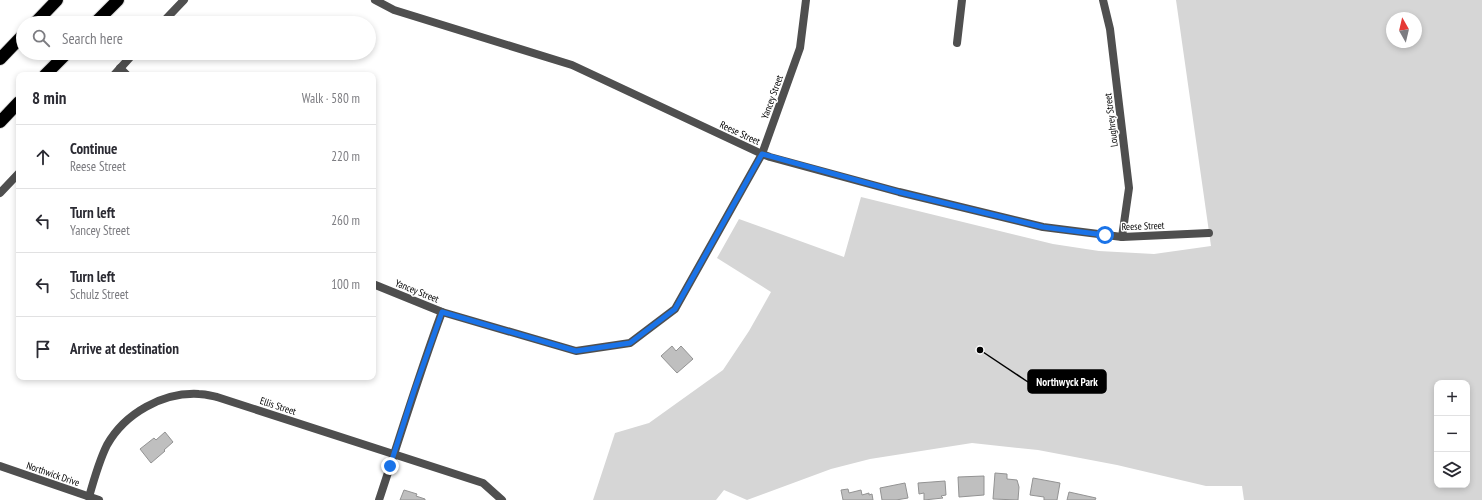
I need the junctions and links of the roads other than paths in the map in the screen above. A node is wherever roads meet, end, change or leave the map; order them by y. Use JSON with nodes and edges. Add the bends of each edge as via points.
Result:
{"nodes":[{"id":1,"x":57,"y":0,"type":"edge"},
{"id":2,"x":118,"y":0,"type":"edge"},
{"id":3,"x":184,"y":0,"type":"edge"},
{"id":4,"x":374,"y":0,"type":"edge"},
{"id":5,"x":806,"y":0,"type":"edge"},
{"id":6,"x":962,"y":0,"type":"edge"},
{"id":7,"x":1103,"y":0,"type":"edge"},
{"id":8,"x":42,"y":16,"type":"edge"},
{"id":9,"x":102,"y":16,"type":"edge"},
{"id":10,"x":169,"y":16,"type":"edge"},
{"id":11,"x":16,"y":42,"type":"edge"},
{"id":12,"x":957,"y":43,"type":"dead end"},
{"id":13,"x":0,"y":59,"type":"edge"},
{"id":14,"x":59,"y":60,"type":"edge"},
{"id":15,"x":127,"y":60,"type":"edge"},
{"id":16,"x":120,"y":68,"type":"junction"},
{"id":17,"x":48,"y":72,"type":"edge"},
{"id":18,"x":117,"y":72,"type":"edge"},
{"id":19,"x":124,"y":72,"type":"edge"},
{"id":20,"x":16,"y":105,"type":"edge"},
{"id":21,"x":0,"y":122,"type":"edge"},
{"id":22,"x":762,"y":154,"type":"junction"},
{"id":23,"x":16,"y":176,"type":"edge"},
{"id":24,"x":0,"y":193,"type":"edge"},
{"id":25,"x":1209,"y":233,"type":"dead end"},
{"id":26,"x":1122,"y":237,"type":"junction"},
{"id":27,"x":376,"y":285,"type":"edge"},
{"id":28,"x":442,"y":312,"type":"junction"},
{"id":29,"x":394,"y":455,"type":"junction"},
{"id":30,"x":0,"y":466,"type":"edge"},
{"id":31,"x":89,"y":497,"type":"junction"},
{"id":32,"x":99,"y":500,"type":"edge"},
{"id":33,"x":379,"y":500,"type":"edge"},
{"id":34,"x":502,"y":500,"type":"edge"}],
"edges":[{"from":1,"to":8,"type":"highway"},
{"from":2,"to":9,"type":"highway"},
{"from":3,"to":10,"type":"street"},
{"from":4,"to":22,"type":"street","name":"Reese Street","via":[[394,10],[572,65]]},
{"from":5,"to":22,"type":"street","name":"Yancey Street","via":[[800,48]]},
{"from":6,"to":12,"type":"street"},
{"from":7,"to":26,"type":"street","name":"Loughrey Street","via":[[1110,29],[1129,188]]},
{"from":11,"to":13,"type":"highway"},
{"from":14,"to":17,"type":"highway"},
{"from":15,"to":16,"type":"street"},
{"from":16,"to":18,"type":"street"},
{"from":16,"to":19,"type":"street"},
{"from":20,"to":21,"type":"highway"},
{"from":22,"to":26,"type":"street","name":"Reese Street","via":[[899,192],[1043,227]]},
{"from":22,"to":28,"type":"street","name":"Yancey Street","via":[[675,309],[630,343],[576,351]]},
{"from":23,"to":24,"type":"street"},
{"from":25,"to":26,"type":"street","name":"Reese Street"},
{"from":27,"to":28,"type":"street","name":"Yancey Street"},
{"from":28,"to":29,"type":"street"},
{"from":29,"to":31,"type":"street","name":"Ellis Street","via":[[218,397],[180,395],[146,406],[117,430],[100,461]]},
{"from":29,"to":33,"type":"street"},
{"from":29,"to":34,"type":"street","name":"Ellis Street","via":[[483,483]]},
{"from":30,"to":31,"type":"street","name":"Northwick Drive"},
{"from":31,"to":32,"type":"street","name":"Northwick Drive"}]}
